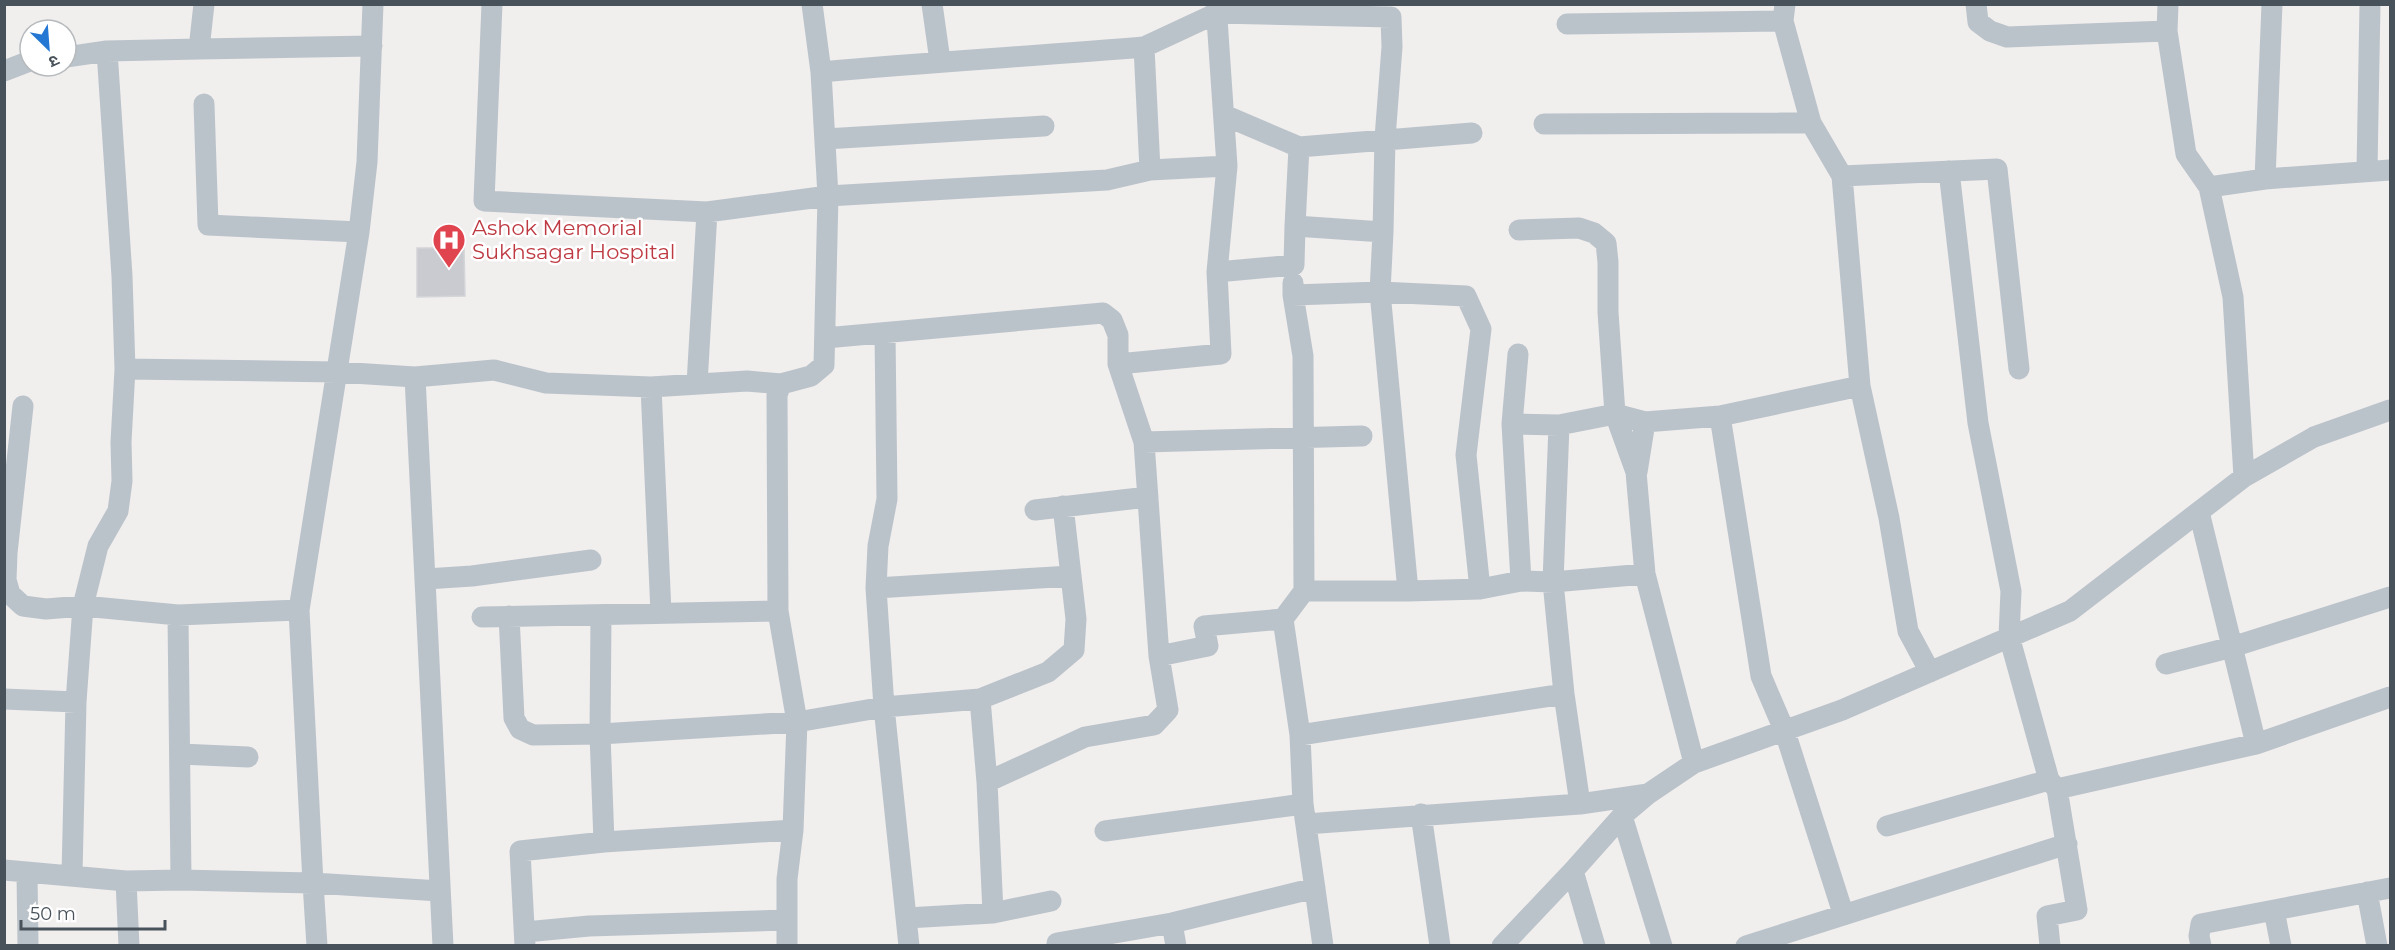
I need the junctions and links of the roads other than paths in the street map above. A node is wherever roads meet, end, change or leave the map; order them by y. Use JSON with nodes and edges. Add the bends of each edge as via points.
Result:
{"nodes":[{"id":1,"x":204,"y":4,"type":"edge"},
{"id":2,"x":373,"y":4,"type":"edge"},
{"id":3,"x":492,"y":4,"type":"edge"},
{"id":4,"x":812,"y":4,"type":"edge"},
{"id":5,"x":932,"y":4,"type":"edge"},
{"id":6,"x":1976,"y":4,"type":"edge"},
{"id":7,"x":2168,"y":4,"type":"edge"},
{"id":8,"x":2271,"y":4,"type":"edge"},
{"id":9,"x":2370,"y":4,"type":"edge"},
{"id":10,"x":1216,"y":9,"type":"edge"},
{"id":11,"x":1784,"y":13,"type":"edge"},
{"id":12,"x":1567,"y":24,"type":"dead end"},
{"id":13,"x":2167,"y":31,"type":"junction"},
{"id":14,"x":372,"y":46,"type":"junction"},
{"id":15,"x":1144,"y":47,"type":"junction"},
{"id":16,"x":199,"y":49,"type":"junction"},
{"id":17,"x":107,"y":51,"type":"junction"},
{"id":18,"x":78,"y":55,"type":"edge"},
{"id":19,"x":939,"y":61,"type":"junction"},
{"id":20,"x":821,"y":72,"type":"junction"},
{"id":21,"x":204,"y":104,"type":"dead end"},
{"id":22,"x":1224,"y":116,"type":"junction"},
{"id":23,"x":1810,"y":123,"type":"junction"},
{"id":24,"x":1544,"y":124,"type":"dead end"},
{"id":25,"x":1044,"y":126,"type":"dead end"},
{"id":26,"x":1472,"y":133,"type":"dead end"},
{"id":27,"x":1385,"y":138,"type":"junction"},
{"id":28,"x":825,"y":139,"type":"junction"},
{"id":29,"x":1299,"y":147,"type":"junction"},
{"id":30,"x":1227,"y":166,"type":"junction"},
{"id":31,"x":1150,"y":170,"type":"junction"},
{"id":32,"x":2367,"y":170,"type":"junction"},
{"id":33,"x":2391,"y":170,"type":"edge"},
{"id":34,"x":1949,"y":171,"type":"junction"},
{"id":35,"x":1842,"y":176,"type":"junction"},
{"id":36,"x":2265,"y":179,"type":"junction"},
{"id":37,"x":2209,"y":187,"type":"junction"},
{"id":38,"x":828,"y":196,"type":"junction"},
{"id":39,"x":707,"y":212,"type":"junction"},
{"id":40,"x":1295,"y":226,"type":"junction"},
{"id":41,"x":1519,"y":230,"type":"dead end"},
{"id":42,"x":359,"y":232,"type":"junction"},
{"id":43,"x":1383,"y":232,"type":"junction"},
{"id":44,"x":1294,"y":266,"type":"junction"},
{"id":45,"x":1217,"y":272,"type":"junction"},
{"id":46,"x":1380,"y":292,"type":"junction"},
{"id":47,"x":1293,"y":294,"type":"junction"},
{"id":48,"x":885,"y":333,"type":"junction"},
{"id":49,"x":825,"y":338,"type":"junction"},
{"id":50,"x":1518,"y":354,"type":"dead end"},
{"id":51,"x":1118,"y":364,"type":"junction"},
{"id":52,"x":125,"y":369,"type":"junction"},
{"id":53,"x":2019,"y":369,"type":"dead end"},
{"id":54,"x":337,"y":372,"type":"junction"},
{"id":55,"x":415,"y":377,"type":"junction"},
{"id":56,"x":697,"y":384,"type":"junction"},
{"id":57,"x":782,"y":384,"type":"junction"},
{"id":58,"x":1860,"y":386,"type":"junction"},
{"id":59,"x":651,"y":387,"type":"junction"},
{"id":60,"x":23,"y":406,"type":"dead end"},
{"id":61,"x":2391,"y":410,"type":"edge"},
{"id":62,"x":1615,"y":414,"type":"junction"},
{"id":63,"x":1720,"y":416,"type":"junction"},
{"id":64,"x":1645,"y":422,"type":"junction"},
{"id":65,"x":1512,"y":424,"type":"junction"},
{"id":66,"x":1559,"y":425,"type":"junction"},
{"id":67,"x":1303,"y":436,"type":"junction"},
{"id":68,"x":1362,"y":436,"type":"dead end"},
{"id":69,"x":1144,"y":442,"type":"junction"},
{"id":70,"x":1636,"y":472,"type":"junction"},
{"id":71,"x":2244,"y":477,"type":"junction"},
{"id":72,"x":1148,"y":497,"type":"junction"},
{"id":73,"x":1063,"y":507,"type":"junction"},
{"id":74,"x":1035,"y":510,"type":"dead end"},
{"id":75,"x":2199,"y":512,"type":"junction"},
{"id":76,"x":6,"y":553,"type":"edge"},
{"id":77,"x":591,"y":560,"type":"dead end"},
{"id":78,"x":1645,"y":574,"type":"junction"},
{"id":79,"x":1071,"y":576,"type":"junction"},
{"id":80,"x":426,"y":579,"type":"junction"},
{"id":81,"x":1521,"y":581,"type":"junction"},
{"id":82,"x":1553,"y":582,"type":"junction"},
{"id":83,"x":876,"y":588,"type":"junction"},
{"id":84,"x":1480,"y":589,"type":"junction"},
{"id":85,"x":1304,"y":591,"type":"junction"},
{"id":86,"x":1408,"y":591,"type":"junction"},
{"id":87,"x":2391,"y":597,"type":"edge"},
{"id":88,"x":83,"y":606,"type":"junction"},
{"id":89,"x":299,"y":610,"type":"junction"},
{"id":90,"x":778,"y":611,"type":"junction"},
{"id":91,"x":661,"y":614,"type":"junction"},
{"id":92,"x":178,"y":615,"type":"junction"},
{"id":93,"x":601,"y":615,"type":"junction"},
{"id":94,"x":509,"y":616,"type":"junction"},
{"id":95,"x":482,"y":617,"type":"dead end"},
{"id":96,"x":1283,"y":619,"type":"junction"},
{"id":97,"x":2009,"y":636,"type":"junction"},
{"id":98,"x":2232,"y":647,"type":"junction"},
{"id":99,"x":1159,"y":656,"type":"junction"},
{"id":100,"x":2166,"y":664,"type":"dead end"},
{"id":101,"x":1930,"y":672,"type":"junction"},
{"id":102,"x":1564,"y":694,"type":"junction"},
{"id":103,"x":2391,"y":697,"type":"edge"},
{"id":104,"x":4,"y":699,"type":"edge"},
{"id":105,"x":980,"y":699,"type":"junction"},
{"id":106,"x":76,"y":702,"type":"junction"},
{"id":107,"x":884,"y":707,"type":"junction"},
{"id":108,"x":797,"y":722,"type":"junction"},
{"id":109,"x":1785,"y":732,"type":"junction"},
{"id":110,"x":600,"y":734,"type":"junction"},
{"id":111,"x":1300,"y":735,"type":"junction"},
{"id":112,"x":2256,"y":744,"type":"junction"},
{"id":113,"x":180,"y":754,"type":"junction"},
{"id":114,"x":248,"y":757,"type":"dead end"},
{"id":115,"x":1694,"y":763,"type":"junction"},
{"id":116,"x":987,"y":782,"type":"junction"},
{"id":117,"x":2053,"y":784,"type":"junction"},
{"id":118,"x":1648,"y":794,"type":"junction"},
{"id":119,"x":1580,"y":804,"type":"junction"},
{"id":120,"x":1304,"y":814,"type":"junction"},
{"id":121,"x":1421,"y":814,"type":"junction"},
{"id":122,"x":1622,"y":816,"type":"junction"},
{"id":123,"x":1887,"y":826,"type":"dead end"},
{"id":124,"x":793,"y":830,"type":"junction"},
{"id":125,"x":1106,"y":831,"type":"dead end"},
{"id":126,"x":604,"y":842,"type":"junction"},
{"id":127,"x":2067,"y":844,"type":"junction"},
{"id":128,"x":4,"y":870,"type":"edge"},
{"id":129,"x":1573,"y":871,"type":"junction"},
{"id":130,"x":27,"y":874,"type":"junction"},
{"id":131,"x":72,"y":875,"type":"junction"},
{"id":132,"x":181,"y":880,"type":"junction"},
{"id":133,"x":126,"y":881,"type":"junction"},
{"id":134,"x":313,"y":883,"type":"junction"},
{"id":135,"x":1315,"y":888,"type":"junction"},
{"id":136,"x":2391,"y":888,"type":"edge"},
{"id":137,"x":440,"y":891,"type":"junction"},
{"id":138,"x":2367,"y":892,"type":"junction"},
{"id":139,"x":1051,"y":901,"type":"dead end"},
{"id":140,"x":2274,"y":910,"type":"junction"},
{"id":141,"x":993,"y":913,"type":"junction"},
{"id":142,"x":1843,"y":913,"type":"junction"},
{"id":143,"x":906,"y":918,"type":"junction"},
{"id":144,"x":787,"y":920,"type":"junction"},
{"id":145,"x":1172,"y":923,"type":"junction"},
{"id":146,"x":525,"y":939,"type":"edge"},
{"id":147,"x":28,"y":945,"type":"edge"},
{"id":148,"x":129,"y":945,"type":"edge"},
{"id":149,"x":317,"y":945,"type":"edge"},
{"id":150,"x":443,"y":945,"type":"edge"},
{"id":151,"x":787,"y":945,"type":"edge"},
{"id":152,"x":909,"y":945,"type":"edge"},
{"id":153,"x":1057,"y":945,"type":"edge"},
{"id":154,"x":1176,"y":945,"type":"edge"},
{"id":155,"x":1323,"y":945,"type":"edge"},
{"id":156,"x":1440,"y":945,"type":"edge"},
{"id":157,"x":1502,"y":945,"type":"edge"},
{"id":158,"x":1595,"y":945,"type":"edge"},
{"id":159,"x":1662,"y":945,"type":"edge"},
{"id":160,"x":1746,"y":945,"type":"edge"},
{"id":161,"x":2050,"y":945,"type":"edge"},
{"id":162,"x":2201,"y":945,"type":"edge"},
{"id":163,"x":2281,"y":945,"type":"edge"},
{"id":164,"x":2378,"y":945,"type":"edge"}],
"edges":[{"from":1,"to":16,"type":"street"},
{"from":2,"to":14,"type":"street"},
{"from":3,"to":39,"type":"street","via":[[484,201]]},
{"from":4,"to":20,"type":"street"},
{"from":5,"to":19,"type":"street"},
{"from":6,"to":13,"type":"street","via":[[1978,22],[2007,37]]},
{"from":7,"to":13,"type":"street"},
{"from":8,"to":36,"type":"street"},
{"from":9,"to":32,"type":"street"},
{"from":10,"to":15,"type":"street"},
{"from":10,"to":22,"type":"street"},
{"from":10,"to":27,"type":"street","via":[[1391,17]]},
{"from":11,"to":12,"type":"street"},
{"from":11,"to":23,"type":"street"},
{"from":13,"to":37,"type":"street","via":[[2186,154]]},
{"from":14,"to":16,"type":"street"},
{"from":14,"to":42,"type":"street","via":[[367,162]]},
{"from":15,"to":19,"type":"street"},
{"from":15,"to":31,"type":"street"},
{"from":16,"to":17,"type":"street"},
{"from":17,"to":18,"type":"street"},
{"from":17,"to":52,"type":"street"},
{"from":19,"to":20,"type":"street"},
{"from":20,"to":28,"type":"street"},
{"from":21,"to":42,"type":"street","via":[[208,225]]},
{"from":22,"to":29,"type":"street"},
{"from":22,"to":30,"type":"street"},
{"from":23,"to":24,"type":"street"},
{"from":23,"to":35,"type":"street"},
{"from":25,"to":28,"type":"street"},
{"from":26,"to":27,"type":"street"},
{"from":27,"to":29,"type":"street"},
{"from":27,"to":43,"type":"street"},
{"from":28,"to":38,"type":"street"},
{"from":29,"to":40,"type":"street"},
{"from":30,"to":31,"type":"street"},
{"from":30,"to":45,"type":"street"},
{"from":31,"to":38,"type":"street","via":[[1107,180]]},
{"from":32,"to":33,"type":"street"},
{"from":32,"to":36,"type":"street"},
{"from":34,"to":35,"type":"street"},
{"from":34,"to":53,"type":"street","via":[[1997,169]]},
{"from":34,"to":97,"type":"street","via":[[1977,423],[2011,591]]},
{"from":35,"to":58,"type":"street"},
{"from":36,"to":37,"type":"street"},
{"from":37,"to":71,"type":"street","via":[[2233,297]]},
{"from":38,"to":39,"type":"street"},
{"from":38,"to":49,"type":"street"},
{"from":39,"to":56,"type":"street"},
{"from":40,"to":43,"type":"street"},
{"from":40,"to":44,"type":"street"},
{"from":41,"to":62,"type":"street","via":[[1579,228],[1606,243]]},
{"from":42,"to":54,"type":"street"},
{"from":43,"to":46,"type":"street"},
{"from":44,"to":45,"type":"street"},
{"from":44,"to":47,"type":"street"},
{"from":45,"to":51,"type":"street","via":[[1221,354]]},
{"from":46,"to":47,"type":"street"},
{"from":46,"to":84,"type":"street","via":[[1466,296],[1481,329],[1466,455]]},
{"from":46,"to":86,"type":"street"},
{"from":47,"to":67,"type":"street","via":[[1303,356]]},
{"from":48,"to":49,"type":"street"},
{"from":48,"to":51,"type":"street","via":[[1102,313],[1112,320],[1118,335]]},
{"from":48,"to":83,"type":"street","via":[[888,499],[878,546]]},
{"from":49,"to":57,"type":"street","via":[[824,365],[812,376]]},
{"from":50,"to":65,"type":"street"},
{"from":51,"to":69,"type":"street"},
{"from":52,"to":54,"type":"street"},
{"from":52,"to":88,"type":"street","via":[[118,511],[98,546]]},
{"from":54,"to":55,"type":"street"},
{"from":54,"to":89,"type":"street"},
{"from":55,"to":59,"type":"street","via":[[494,370],[546,383]]},
{"from":55,"to":80,"type":"street"},
{"from":56,"to":57,"type":"street"},
{"from":56,"to":59,"type":"street"},
{"from":57,"to":90,"type":"street","via":[[777,395]]},
{"from":58,"to":63,"type":"street"},
{"from":58,"to":101,"type":"street","via":[[1908,631]]},
{"from":59,"to":91,"type":"street"},
{"from":60,"to":76,"type":"street"},
{"from":61,"to":71,"type":"street","via":[[2314,437]]},
{"from":62,"to":64,"type":"street"},
{"from":62,"to":66,"type":"street"},
{"from":62,"to":70,"type":"street"},
{"from":63,"to":64,"type":"street"},
{"from":63,"to":109,"type":"street","via":[[1761,676]]},
{"from":64,"to":70,"type":"street"},
{"from":65,"to":66,"type":"street"},
{"from":65,"to":81,"type":"street"},
{"from":66,"to":82,"type":"street"},
{"from":67,"to":68,"type":"street"},
{"from":67,"to":69,"type":"street"},
{"from":67,"to":85,"type":"street"},
{"from":69,"to":72,"type":"street"},
{"from":70,"to":78,"type":"street"},
{"from":71,"to":75,"type":"street"},
{"from":72,"to":73,"type":"street"},
{"from":72,"to":99,"type":"street"},
{"from":73,"to":74,"type":"street"},
{"from":73,"to":79,"type":"street"},
{"from":75,"to":97,"type":"street","via":[[2070,611]]},
{"from":75,"to":98,"type":"street"},
{"from":76,"to":88,"type":"street","via":[[10,594],[23,606]]},
{"from":77,"to":80,"type":"street"},
{"from":78,"to":82,"type":"street"},
{"from":78,"to":115,"type":"street"},
{"from":79,"to":83,"type":"street"},
{"from":79,"to":105,"type":"street","via":[[1076,620],[1074,650],[1048,672]]},
{"from":80,"to":137,"type":"street"},
{"from":81,"to":82,"type":"street"},
{"from":81,"to":84,"type":"street"},
{"from":82,"to":102,"type":"street"},
{"from":83,"to":107,"type":"street"},
{"from":84,"to":86,"type":"street"},
{"from":85,"to":86,"type":"street"},
{"from":85,"to":96,"type":"street"},
{"from":87,"to":98,"type":"street"},
{"from":88,"to":92,"type":"street"},
{"from":88,"to":106,"type":"street"},
{"from":89,"to":92,"type":"street"},
{"from":89,"to":134,"type":"street"},
{"from":90,"to":91,"type":"street"},
{"from":90,"to":108,"type":"street"},
{"from":91,"to":93,"type":"street"},
{"from":92,"to":113,"type":"street"},
{"from":93,"to":94,"type":"street"},
{"from":93,"to":110,"type":"street"},
{"from":94,"to":95,"type":"street"},
{"from":94,"to":110,"type":"street","via":[[514,718],[520,729],[534,735]]},
{"from":96,"to":99,"type":"street","via":[[1204,626],[1208,646]]},
{"from":96,"to":111,"type":"street"},
{"from":97,"to":101,"type":"street"},
{"from":97,"to":117,"type":"street"},
{"from":98,"to":100,"type":"street"},
{"from":98,"to":112,"type":"street"},
{"from":99,"to":116,"type":"street","via":[[1168,710],[1154,725],[1085,737]]},
{"from":101,"to":109,"type":"street"},
{"from":102,"to":111,"type":"street"},
{"from":102,"to":119,"type":"street"},
{"from":103,"to":112,"type":"street"},
{"from":104,"to":106,"type":"street"},
{"from":105,"to":107,"type":"street"},
{"from":105,"to":116,"type":"street"},
{"from":106,"to":131,"type":"street"},
{"from":107,"to":108,"type":"street"},
{"from":107,"to":143,"type":"street"},
{"from":108,"to":110,"type":"street"},
{"from":108,"to":124,"type":"street"},
{"from":109,"to":115,"type":"street"},
{"from":109,"to":142,"type":"street"},
{"from":110,"to":126,"type":"street"},
{"from":111,"to":120,"type":"street"},
{"from":112,"to":117,"type":"street"},
{"from":113,"to":114,"type":"street"},
{"from":113,"to":132,"type":"street"},
{"from":115,"to":118,"type":"street"},
{"from":116,"to":141,"type":"street"},
{"from":117,"to":123,"type":"street"},
{"from":117,"to":127,"type":"street"},
{"from":118,"to":119,"type":"street"},
{"from":118,"to":122,"type":"street"},
{"from":119,"to":121,"type":"street"},
{"from":120,"to":121,"type":"street"},
{"from":120,"to":125,"type":"street"},
{"from":120,"to":135,"type":"street"},
{"from":121,"to":156,"type":"street"},
{"from":122,"to":129,"type":"street"},
{"from":122,"to":159,"type":"street"},
{"from":124,"to":126,"type":"street"},
{"from":124,"to":144,"type":"street"},
{"from":126,"to":146,"type":"street","via":[[520,850]]},
{"from":127,"to":142,"type":"street"},
{"from":127,"to":161,"type":"street","via":[[2077,910],[2047,916]]},
{"from":128,"to":130,"type":"street"},
{"from":129,"to":157,"type":"street"},
{"from":129,"to":158,"type":"street"},
{"from":130,"to":131,"type":"street"},
{"from":130,"to":147,"type":"street"},
{"from":131,"to":133,"type":"street"},
{"from":132,"to":133,"type":"street"},
{"from":132,"to":134,"type":"street"},
{"from":133,"to":148,"type":"street"},
{"from":134,"to":137,"type":"street"},
{"from":134,"to":149,"type":"street"},
{"from":135,"to":145,"type":"street"},
{"from":135,"to":155,"type":"street"},
{"from":136,"to":138,"type":"street"},
{"from":137,"to":150,"type":"street"},
{"from":138,"to":140,"type":"street"},
{"from":138,"to":164,"type":"street"},
{"from":139,"to":141,"type":"street"},
{"from":140,"to":162,"type":"street","via":[[2201,924]]},
{"from":140,"to":163,"type":"street"},
{"from":141,"to":143,"type":"street"},
{"from":142,"to":160,"type":"street"},
{"from":143,"to":152,"type":"street"},
{"from":144,"to":146,"type":"street","via":[[589,926]]},
{"from":144,"to":151,"type":"street"},
{"from":145,"to":153,"type":"street"},
{"from":145,"to":154,"type":"street"}]}
